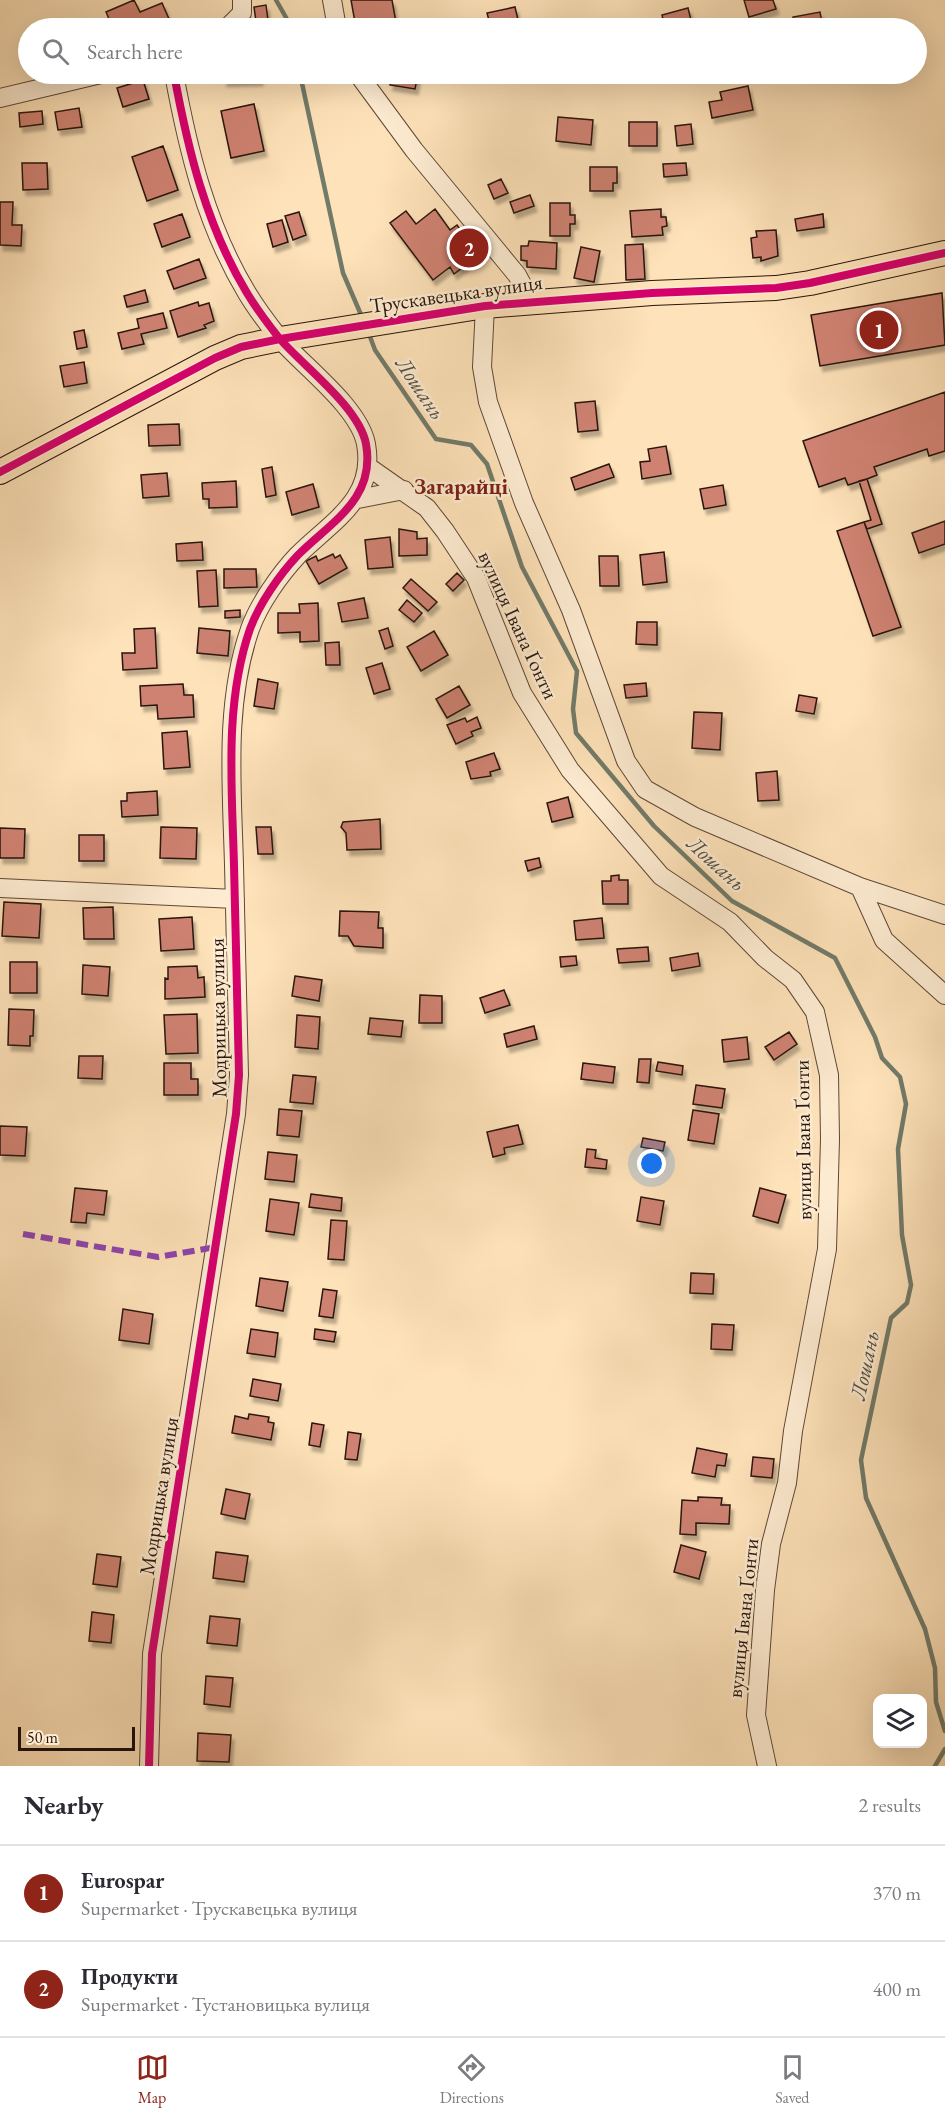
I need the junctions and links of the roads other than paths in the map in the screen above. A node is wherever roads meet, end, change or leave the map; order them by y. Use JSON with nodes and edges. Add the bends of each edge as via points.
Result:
{"nodes":[{"id":1,"x":242,"y":0,"type":"edge"},
{"id":2,"x":332,"y":0,"type":"edge"},
{"id":3,"x":237,"y":18,"type":"edge"},
{"id":4,"x":336,"y":18,"type":"edge"},
{"id":5,"x":59,"y":84,"type":"edge"},
{"id":6,"x":176,"y":84,"type":"edge"},
{"id":7,"x":364,"y":84,"type":"edge"},
{"id":8,"x":0,"y":98,"type":"edge"},
{"id":9,"x":945,"y":253,"type":"edge"},
{"id":10,"x":531,"y":301,"type":"junction"},
{"id":11,"x":485,"y":306,"type":"junction"},
{"id":12,"x":280,"y":339,"type":"junction"},
{"id":13,"x":367,"y":466,"type":"junction"},
{"id":14,"x":0,"y":472,"type":"edge"},
{"id":15,"x":404,"y":490,"type":"junction"},
{"id":16,"x":358,"y":499,"type":"junction"},
{"id":17,"x":860,"y":887,"type":"junction"},
{"id":18,"x":0,"y":888,"type":"edge"},
{"id":19,"x":235,"y":899,"type":"junction"},
{"id":20,"x":945,"y":915,"type":"edge"},
{"id":21,"x":945,"y":995,"type":"edge"},
{"id":22,"x":149,"y":1766,"type":"edge"},
{"id":23,"x":767,"y":1766,"type":"edge"}],
"edges":[{"from":1,"to":3,"type":"street","via":[[242,13]]},
{"from":2,"to":4,"type":"street"},
{"from":5,"to":8,"type":"street"},
{"from":6,"to":12,"type":"street","name":"Модрицька вулиця","via":[[190,156],[217,235],[247,293]]},
{"from":7,"to":10,"type":"street","via":[[517,275]]},
{"from":9,"to":10,"type":"main road","name":"Трускавецька вулиця","via":[[776,288]]},
{"from":10,"to":11,"type":"main road","name":"Трускавецька вулиця"},
{"from":11,"to":12,"type":"main road","name":"Трускавецька вулиця"},
{"from":11,"to":17,"type":"street","via":[[482,367],[488,402],[524,503],[571,610],[634,774],[645,789],[675,807]]},
{"from":12,"to":13,"type":"street","name":"Модрицька вулиця","via":[[331,390],[357,423],[366,442]]},
{"from":12,"to":14,"type":"main road","name":"Трускавецька вулиця","via":[[215,358]]},
{"from":13,"to":15,"type":"street","name":"вулиця Івана Ґонти"},
{"from":13,"to":16,"type":"street","name":"Модрицька вулиця"},
{"from":15,"to":16,"type":"street"},
{"from":15,"to":23,"type":"street","name":"вулиця Івана Ґонти","via":[[427,508],[476,578],[522,693],[570,770],[661,876],[730,922],[793,980],[815,1012],[828,1075],[827,1249],[765,1590],[756,1715]]},
{"from":16,"to":19,"type":"street","name":"Модрицька вулиця","via":[[297,556],[271,591],[251,625],[240,660],[232,729]]},
{"from":17,"to":20,"type":"street"},
{"from":17,"to":21,"type":"street","via":[[884,940]]},
{"from":18,"to":19,"type":"street"},
{"from":19,"to":22,"type":"street","name":"Модрицька вулиця","via":[[239,1075],[236,1114],[152,1654]]}]}
